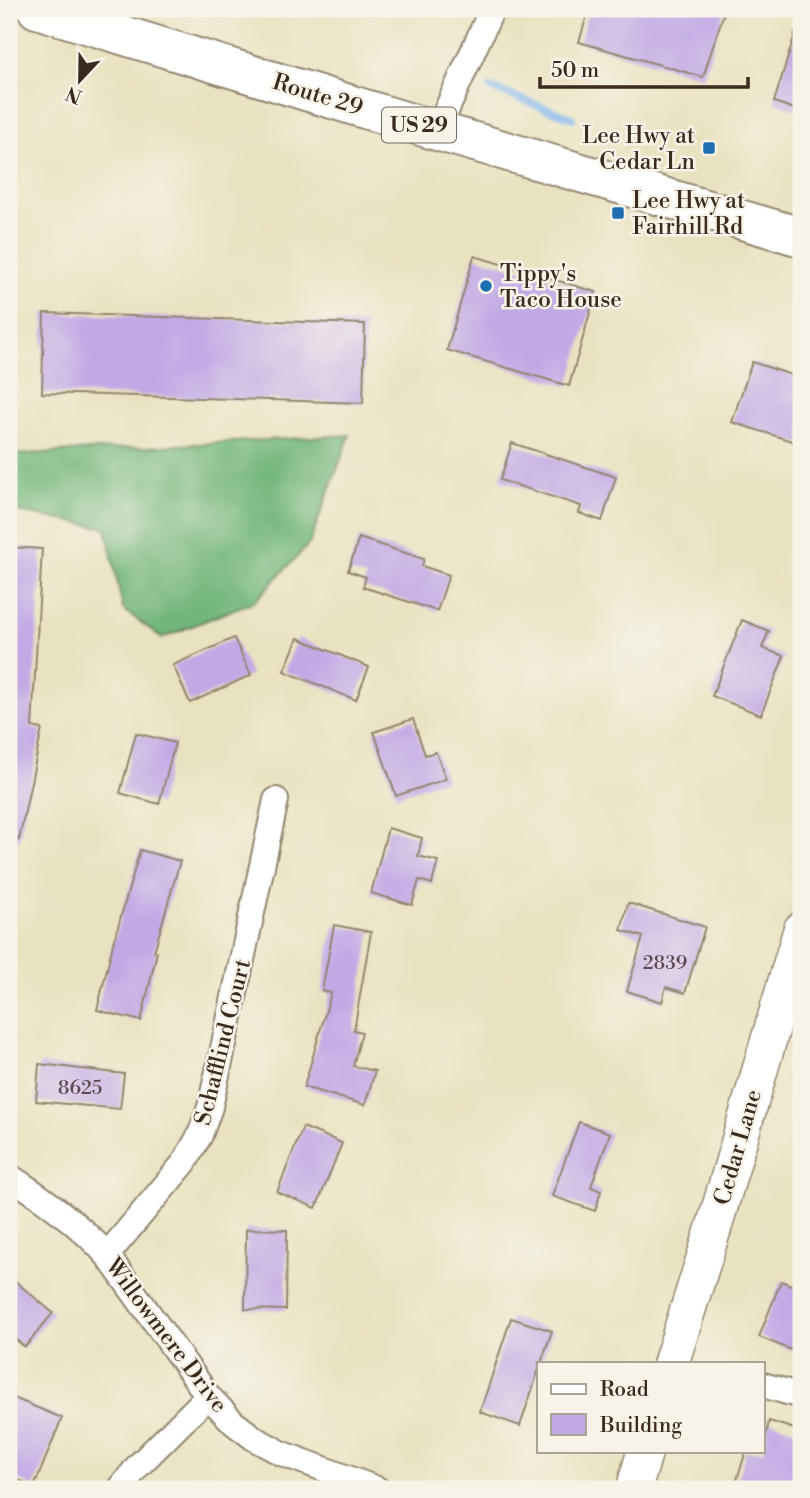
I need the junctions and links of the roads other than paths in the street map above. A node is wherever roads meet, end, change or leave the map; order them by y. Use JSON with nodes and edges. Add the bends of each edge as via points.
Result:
{"nodes":[{"id":1,"x":37,"y":9,"type":"edge"},
{"id":2,"x":492,"y":9,"type":"edge"},
{"id":3,"x":437,"y":131,"type":"junction"},
{"id":4,"x":801,"y":237,"type":"edge"},
{"id":5,"x":276,"y":800,"type":"dead end"},
{"id":6,"x":801,"y":930,"type":"edge"},
{"id":7,"x":9,"y":1176,"type":"edge"},
{"id":8,"x":107,"y":1255,"type":"junction"},
{"id":9,"x":680,"y":1361,"type":"edge"},
{"id":10,"x":764,"y":1385,"type":"edge"},
{"id":11,"x":208,"y":1396,"type":"junction"},
{"id":12,"x":801,"y":1396,"type":"edge"},
{"id":13,"x":645,"y":1452,"type":"edge"},
{"id":14,"x":120,"y":1489,"type":"edge"},
{"id":15,"x":377,"y":1489,"type":"edge"},
{"id":16,"x":634,"y":1489,"type":"edge"}],
"edges":[{"from":1,"to":3,"type":"main road","name":"Route 29","number":"US 29"},
{"from":2,"to":3,"type":"street"},
{"from":3,"to":4,"type":"main road","name":"Route 29","number":"US 29"},
{"from":5,"to":8,"type":"street","name":"Schafflind Court","via":[[219,1069],[200,1135],[184,1163]]},
{"from":6,"to":9,"type":"main road","name":"Cedar Lane"},
{"from":7,"to":8,"type":"street","name":"Willowmere Drive","via":[[46,1200]]},
{"from":8,"to":11,"type":"street","name":"Willowmere Drive"},
{"from":10,"to":12,"type":"street"},
{"from":11,"to":14,"type":"street"},
{"from":11,"to":15,"type":"street","name":"Willowmere Drive","via":[[255,1439]]},
{"from":13,"to":16,"type":"main road"}]}
